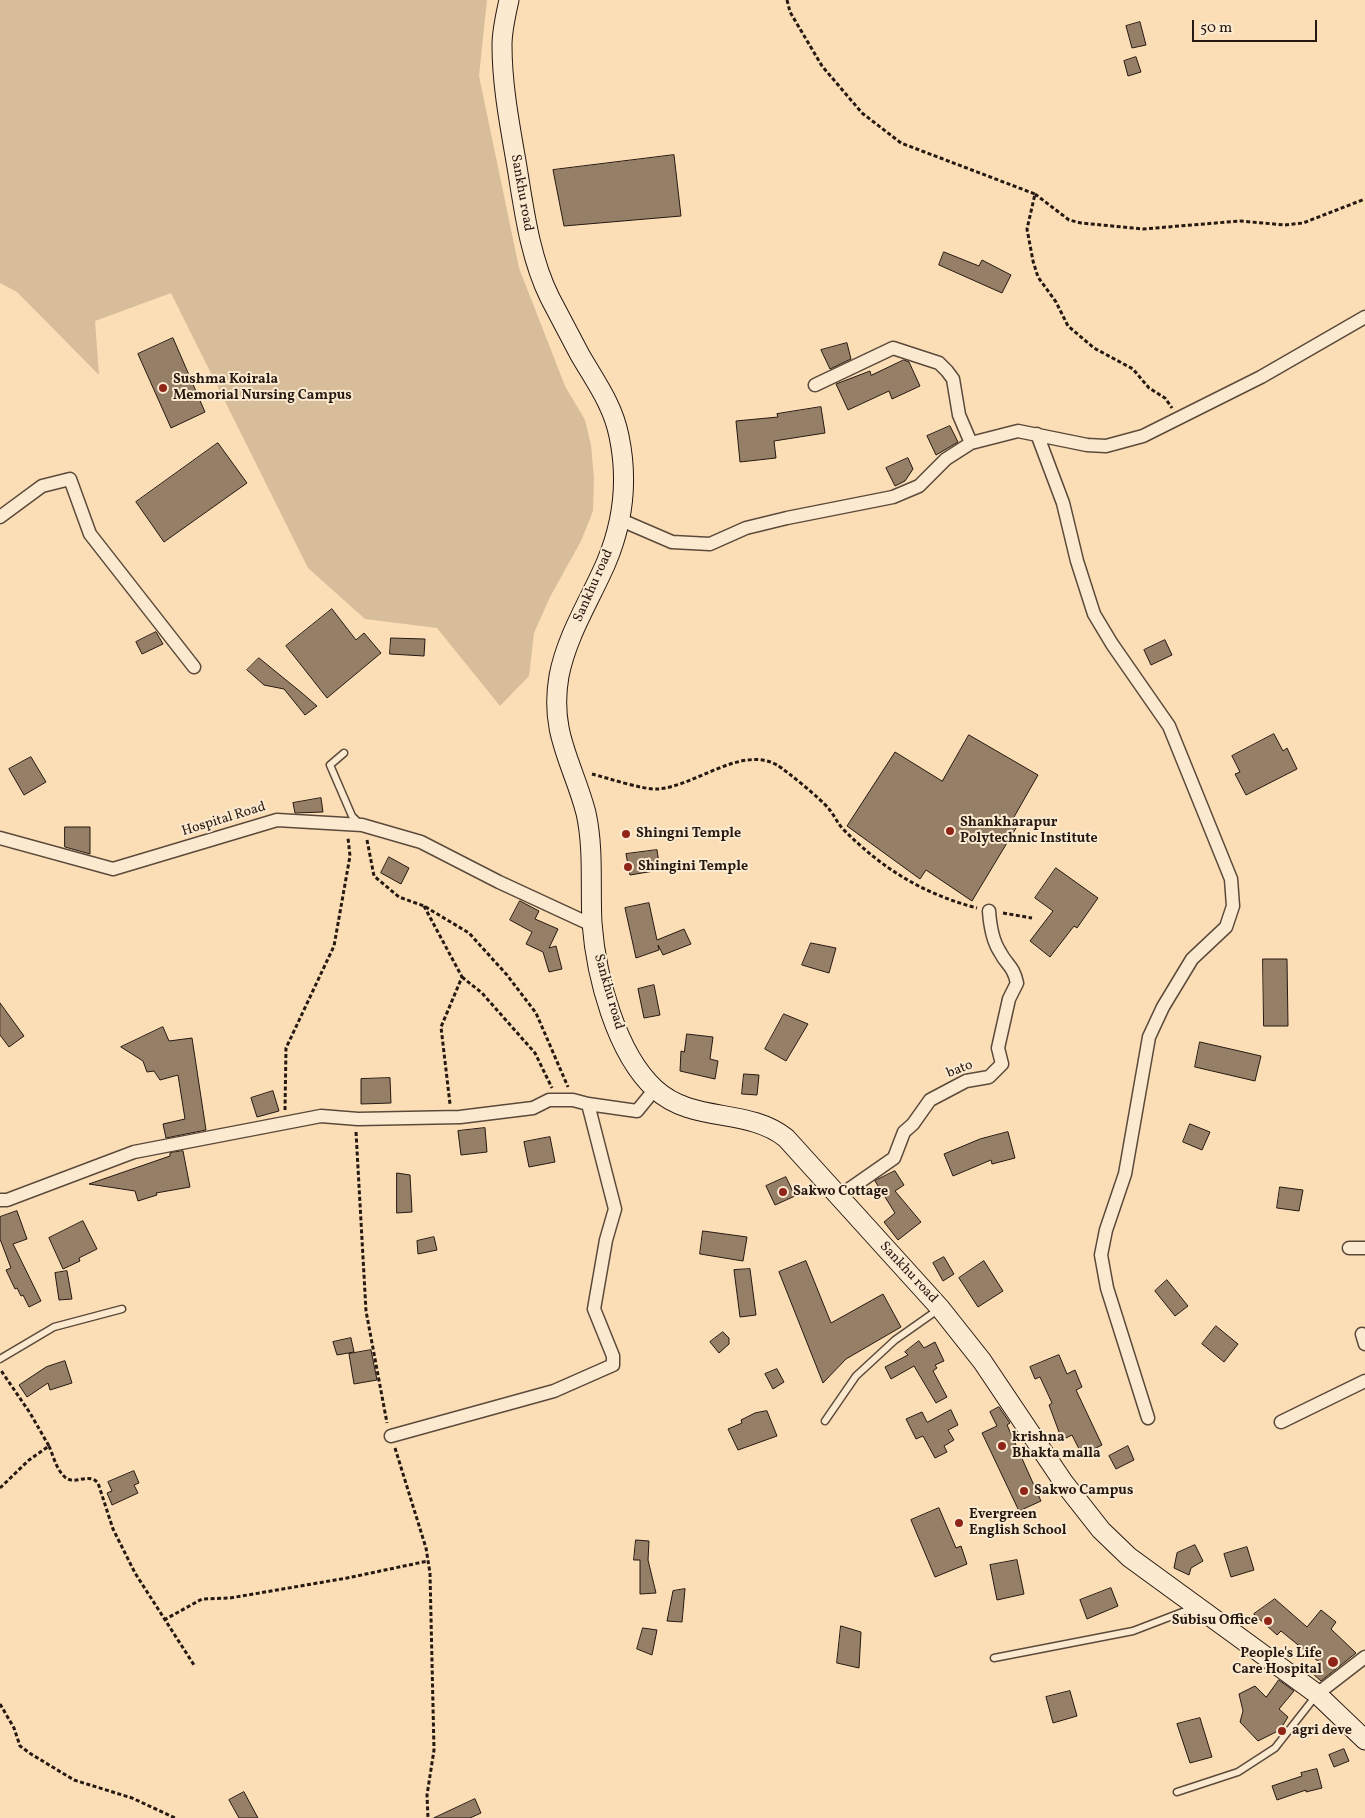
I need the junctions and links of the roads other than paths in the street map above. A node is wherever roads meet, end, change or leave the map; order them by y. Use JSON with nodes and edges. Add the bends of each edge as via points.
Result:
{"nodes":[{"id":1,"x":509,"y":0,"type":"edge"},
{"id":2,"x":1365,"y":317,"type":"edge"},
{"id":3,"x":815,"y":385,"type":"dead end"},
{"id":4,"x":1036,"y":434,"type":"junction"},
{"id":5,"x":971,"y":443,"type":"junction"},
{"id":6,"x":0,"y":517,"type":"edge"},
{"id":7,"x":620,"y":520,"type":"junction"},
{"id":8,"x":194,"y":667,"type":"dead end"},
{"id":9,"x":344,"y":753,"type":"dead end"},
{"id":10,"x":362,"y":825,"type":"junction"},
{"id":11,"x":0,"y":838,"type":"edge"},
{"id":12,"x":989,"y":910,"type":"road end"},
{"id":13,"x":592,"y":925,"type":"junction"},
{"id":14,"x":655,"y":1089,"type":"junction"},
{"id":15,"x":588,"y":1104,"type":"junction"},
{"id":16,"x":838,"y":1198,"type":"junction"},
{"id":17,"x":0,"y":1200,"type":"edge"},
{"id":18,"x":1349,"y":1248,"type":"dead end"},
{"id":19,"x":1365,"y":1248,"type":"edge"},
{"id":20,"x":940,"y":1308,"type":"junction"},
{"id":21,"x":122,"y":1309,"type":"dead end"},
{"id":22,"x":0,"y":1359,"type":"edge"},
{"id":23,"x":1365,"y":1381,"type":"edge"},
{"id":24,"x":1148,"y":1418,"type":"dead end"},
{"id":25,"x":825,"y":1421,"type":"dead end"},
{"id":26,"x":1281,"y":1422,"type":"dead end"},
{"id":27,"x":391,"y":1436,"type":"road end"},
{"id":28,"x":1196,"y":1606,"type":"junction"},
{"id":29,"x":1365,"y":1657,"type":"edge"},
{"id":30,"x":994,"y":1658,"type":"dead end"},
{"id":31,"x":1317,"y":1694,"type":"junction"},
{"id":32,"x":1365,"y":1740,"type":"edge"},
{"id":33,"x":1177,"y":1792,"type":"dead end"}],
"edges":[{"from":1,"to":7,"type":"main road","name":"Sankhu road","via":[[501,42],[506,106],[528,236],[548,294],[604,393],[619,435],[624,479]]},
{"from":2,"to":4,"type":"street","via":[[1261,377],[1143,436],[1106,446]]},
{"from":3,"to":5,"type":"street","via":[[893,348],[939,363],[953,379],[959,415]]},
{"from":4,"to":5,"type":"street","via":[[1018,431]]},
{"from":4,"to":24,"type":"street","via":[[1063,503],[1094,614],[1169,726],[1231,879],[1234,894],[1231,917],[1226,927],[1192,959],[1149,1037],[1125,1174],[1100,1255],[1107,1288]]},
{"from":5,"to":7,"type":"street","via":[[946,459],[919,486],[893,497],[754,526],[710,544],[672,542]]},
{"from":6,"to":8,"type":"street","via":[[42,486],[70,479],[90,534]]},
{"from":7,"to":13,"type":"main road","name":"Sankhu road","via":[[607,561],[567,645],[556,700],[561,744],[585,813],[590,843]]},
{"from":9,"to":10,"type":"lane","via":[[330,764],[352,816]]},
{"from":10,"to":11,"type":"street","name":"Hospital Road","via":[[277,820],[113,869]]},
{"from":10,"to":13,"type":"street","name":"Hospital Road","via":[[421,842]]},
{"from":12,"to":16,"type":"street","name":"bato","via":[[991,928],[1000,953],[1014,968],[1017,982],[1009,999],[998,1048],[1002,1064],[989,1077],[966,1081],[930,1100],[904,1132],[894,1158]]},
{"from":13,"to":14,"type":"main road","name":"Sankhu road","via":[[610,1009],[635,1066]]},
{"from":14,"to":15,"type":"street","via":[[637,1111]]},
{"from":14,"to":16,"type":"main road","name":"Sankhu road","via":[[678,1106],[700,1113],[754,1121],[774,1129],[804,1156]]},
{"from":15,"to":17,"type":"street","via":[[549,1100],[533,1108],[460,1117],[358,1119],[321,1116],[284,1122],[134,1152]]},
{"from":15,"to":27,"type":"street","via":[[615,1209],[594,1309],[613,1356],[613,1366],[554,1391]]},
{"from":16,"to":20,"type":"main road","name":"Sankhu road"},
{"from":18,"to":19,"type":"street"},
{"from":20,"to":25,"type":"lane","via":[[895,1340],[856,1376]]},
{"from":20,"to":28,"type":"main road","name":"Sankhu road","via":[[982,1361],[1064,1483],[1101,1530],[1129,1557]]},
{"from":21,"to":22,"type":"lane","via":[[54,1327]]},
{"from":23,"to":26,"type":"street"},
{"from":28,"to":30,"type":"lane","via":[[1133,1631]]},
{"from":28,"to":31,"type":"main road","name":"Sankhu road"},
{"from":29,"to":31,"type":"street"},
{"from":31,"to":32,"type":"main road","name":"Sankhu road"},
{"from":31,"to":33,"type":"lane","via":[[1275,1748],[1238,1772]]}]}
